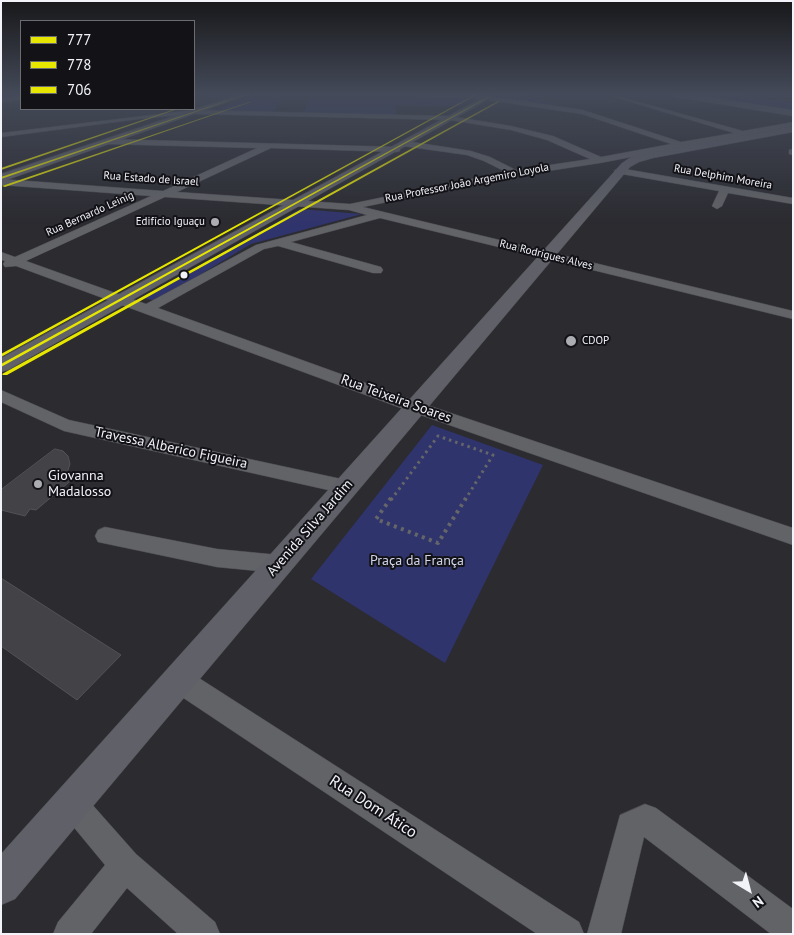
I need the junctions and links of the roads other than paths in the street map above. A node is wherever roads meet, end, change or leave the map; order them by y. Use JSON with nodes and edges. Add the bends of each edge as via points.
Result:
{"nodes":[{"id":1,"x":121,"y":138,"type":"edge"},
{"id":2,"x":416,"y":138,"type":"edge"},
{"id":3,"x":549,"y":138,"type":"edge"},
{"id":4,"x":660,"y":138,"type":"edge"},
{"id":5,"x":719,"y":138,"type":"edge"},
{"id":6,"x":739,"y":138,"type":"edge"},
{"id":7,"x":108,"y":142,"type":"junction"},
{"id":8,"x":682,"y":145,"type":"junction"},
{"id":9,"x":269,"y":146,"type":"junction"},
{"id":10,"x":401,"y":146,"type":"junction"},
{"id":11,"x":668,"y":147,"type":"junction"},
{"id":12,"x":653,"y":155,"type":"junction"},
{"id":13,"x":610,"y":165,"type":"junction"},
{"id":14,"x":515,"y":173,"type":"junction"},
{"id":15,"x":1,"y":180,"type":"edge"},
{"id":16,"x":724,"y":190,"type":"junction"},
{"id":17,"x":168,"y":193,"type":"junction"},
{"id":18,"x":298,"y":202,"type":"junction"},
{"id":19,"x":793,"y":202,"type":"edge"},
{"id":20,"x":717,"y":206,"type":"dead end"},
{"id":21,"x":349,"y":207,"type":"junction"},
{"id":22,"x":382,"y":214,"type":"junction"},
{"id":23,"x":277,"y":242,"type":"junction"},
{"id":24,"x":546,"y":255,"type":"junction"},
{"id":25,"x":6,"y":262,"type":"edge"},
{"id":26,"x":377,"y":270,"type":"dead end"},
{"id":27,"x":122,"y":299,"type":"junction"},
{"id":28,"x":147,"y":308,"type":"junction"},
{"id":29,"x":793,"y":315,"type":"edge"},
{"id":30,"x":1,"y":366,"type":"edge"},
{"id":31,"x":1,"y":395,"type":"edge"},
{"id":32,"x":416,"y":407,"type":"junction"},
{"id":33,"x":346,"y":487,"type":"junction"},
{"id":34,"x":105,"y":536,"type":"dead end"},
{"id":35,"x":793,"y":537,"type":"edge"},
{"id":36,"x":279,"y":564,"type":"junction"},
{"id":37,"x":179,"y":680,"type":"junction"},
{"id":38,"x":72,"y":803,"type":"junction"},
{"id":39,"x":125,"y":865,"type":"junction"},
{"id":40,"x":1,"y":885,"type":"edge"},
{"id":41,"x":793,"y":930,"type":"edge"},
{"id":42,"x":70,"y":934,"type":"edge"},
{"id":43,"x":203,"y":934,"type":"edge"},
{"id":44,"x":567,"y":934,"type":"edge"},
{"id":45,"x":604,"y":934,"type":"edge"}],
"edges":[{"from":1,"to":7,"type":"main road"},
{"from":2,"to":10,"type":"main road"},
{"from":3,"to":13,"type":"street"},
{"from":4,"to":8,"type":"street"},
{"from":5,"to":8,"type":"street","name":"Rua Professor João Argemiro Loyola"},
{"from":6,"to":12,"type":"main road","name":"Rua Professor João Argemiro Loyola"},
{"from":7,"to":9,"type":"street"},
{"from":7,"to":15,"type":"main road"},
{"from":8,"to":11,"type":"street","name":"Rua Professor João Argemiro Loyola"},
{"from":9,"to":10,"type":"street"},
{"from":9,"to":17,"type":"street","name":"Rua Bernardo Leinig"},
{"from":10,"to":14,"type":"street","via":[[468,153]]},
{"from":10,"to":18,"type":"main road"},
{"from":11,"to":12,"type":"main road"},
{"from":11,"to":13,"type":"street","name":"Rua Professor João Argemiro Loyola"},
{"from":12,"to":13,"type":"main road","name":"Rua Professor João Argemiro Loyola","via":[[635,159],[626,165]]},
{"from":13,"to":14,"type":"street","name":"Rua Professor João Argemiro Loyola"},
{"from":13,"to":16,"type":"street","name":"Rua Delphim Moreira"},
{"from":13,"to":24,"type":"main road","name":"Avenida Silva Jardim"},
{"from":14,"to":21,"type":"street","name":"Rua Professor João Argemiro Loyola"},
{"from":15,"to":17,"type":"street","name":"Rua Estado de Israel"},
{"from":16,"to":19,"type":"street","name":"Rua Delphim Moreira"},
{"from":16,"to":20,"type":"street"},
{"from":17,"to":18,"type":"street","name":"Rua Estado de Israel"},
{"from":17,"to":25,"type":"street","name":"Rua Bernardo Leinig"},
{"from":18,"to":21,"type":"street","name":"Rua Rodrigues Alves"},
{"from":18,"to":27,"type":"main road"},
{"from":21,"to":22,"type":"street","name":"Rua Rodrigues Alves"},
{"from":22,"to":23,"type":"street","name":"Rua Professor João Argemiro Loyola"},
{"from":22,"to":24,"type":"street","name":"Rua Rodrigues Alves"},
{"from":23,"to":26,"type":"street"},
{"from":23,"to":28,"type":"street","name":"Rua Professor João Argemiro Loyola","via":[[260,247]]},
{"from":24,"to":29,"type":"street","name":"Rua Rodrigues Alves"},
{"from":24,"to":32,"type":"main road","name":"Avenida Silva Jardim"},
{"from":25,"to":27,"type":"street","name":"Rua Teixeira Soares"},
{"from":27,"to":28,"type":"street","name":"Rua Teixeira Soares"},
{"from":27,"to":30,"type":"main road"},
{"from":28,"to":32,"type":"street","name":"Rua Teixeira Soares"},
{"from":31,"to":33,"type":"street","name":"Travessa Alberico Figueira","via":[[64,425]]},
{"from":32,"to":33,"type":"main road","name":"Avenida Silva Jardim"},
{"from":32,"to":35,"type":"street","name":"Rua Teixeira Soares"},
{"from":33,"to":36,"type":"main road","name":"Avenida Silva Jardim"},
{"from":34,"to":36,"type":"lane","via":[[217,558]]},
{"from":36,"to":37,"type":"main road","name":"Avenida Silva Jardim"},
{"from":37,"to":38,"type":"main road","name":"Avenida Silva Jardim"},
{"from":37,"to":44,"type":"street","name":"Rua Dom Ático"},
{"from":38,"to":39,"type":"lane"},
{"from":38,"to":40,"type":"main road","name":"Avenida Silva Jardim"},
{"from":39,"to":42,"type":"lane"},
{"from":39,"to":43,"type":"street"},
{"from":41,"to":45,"type":"street","via":[[645,820],[631,826]]}]}
